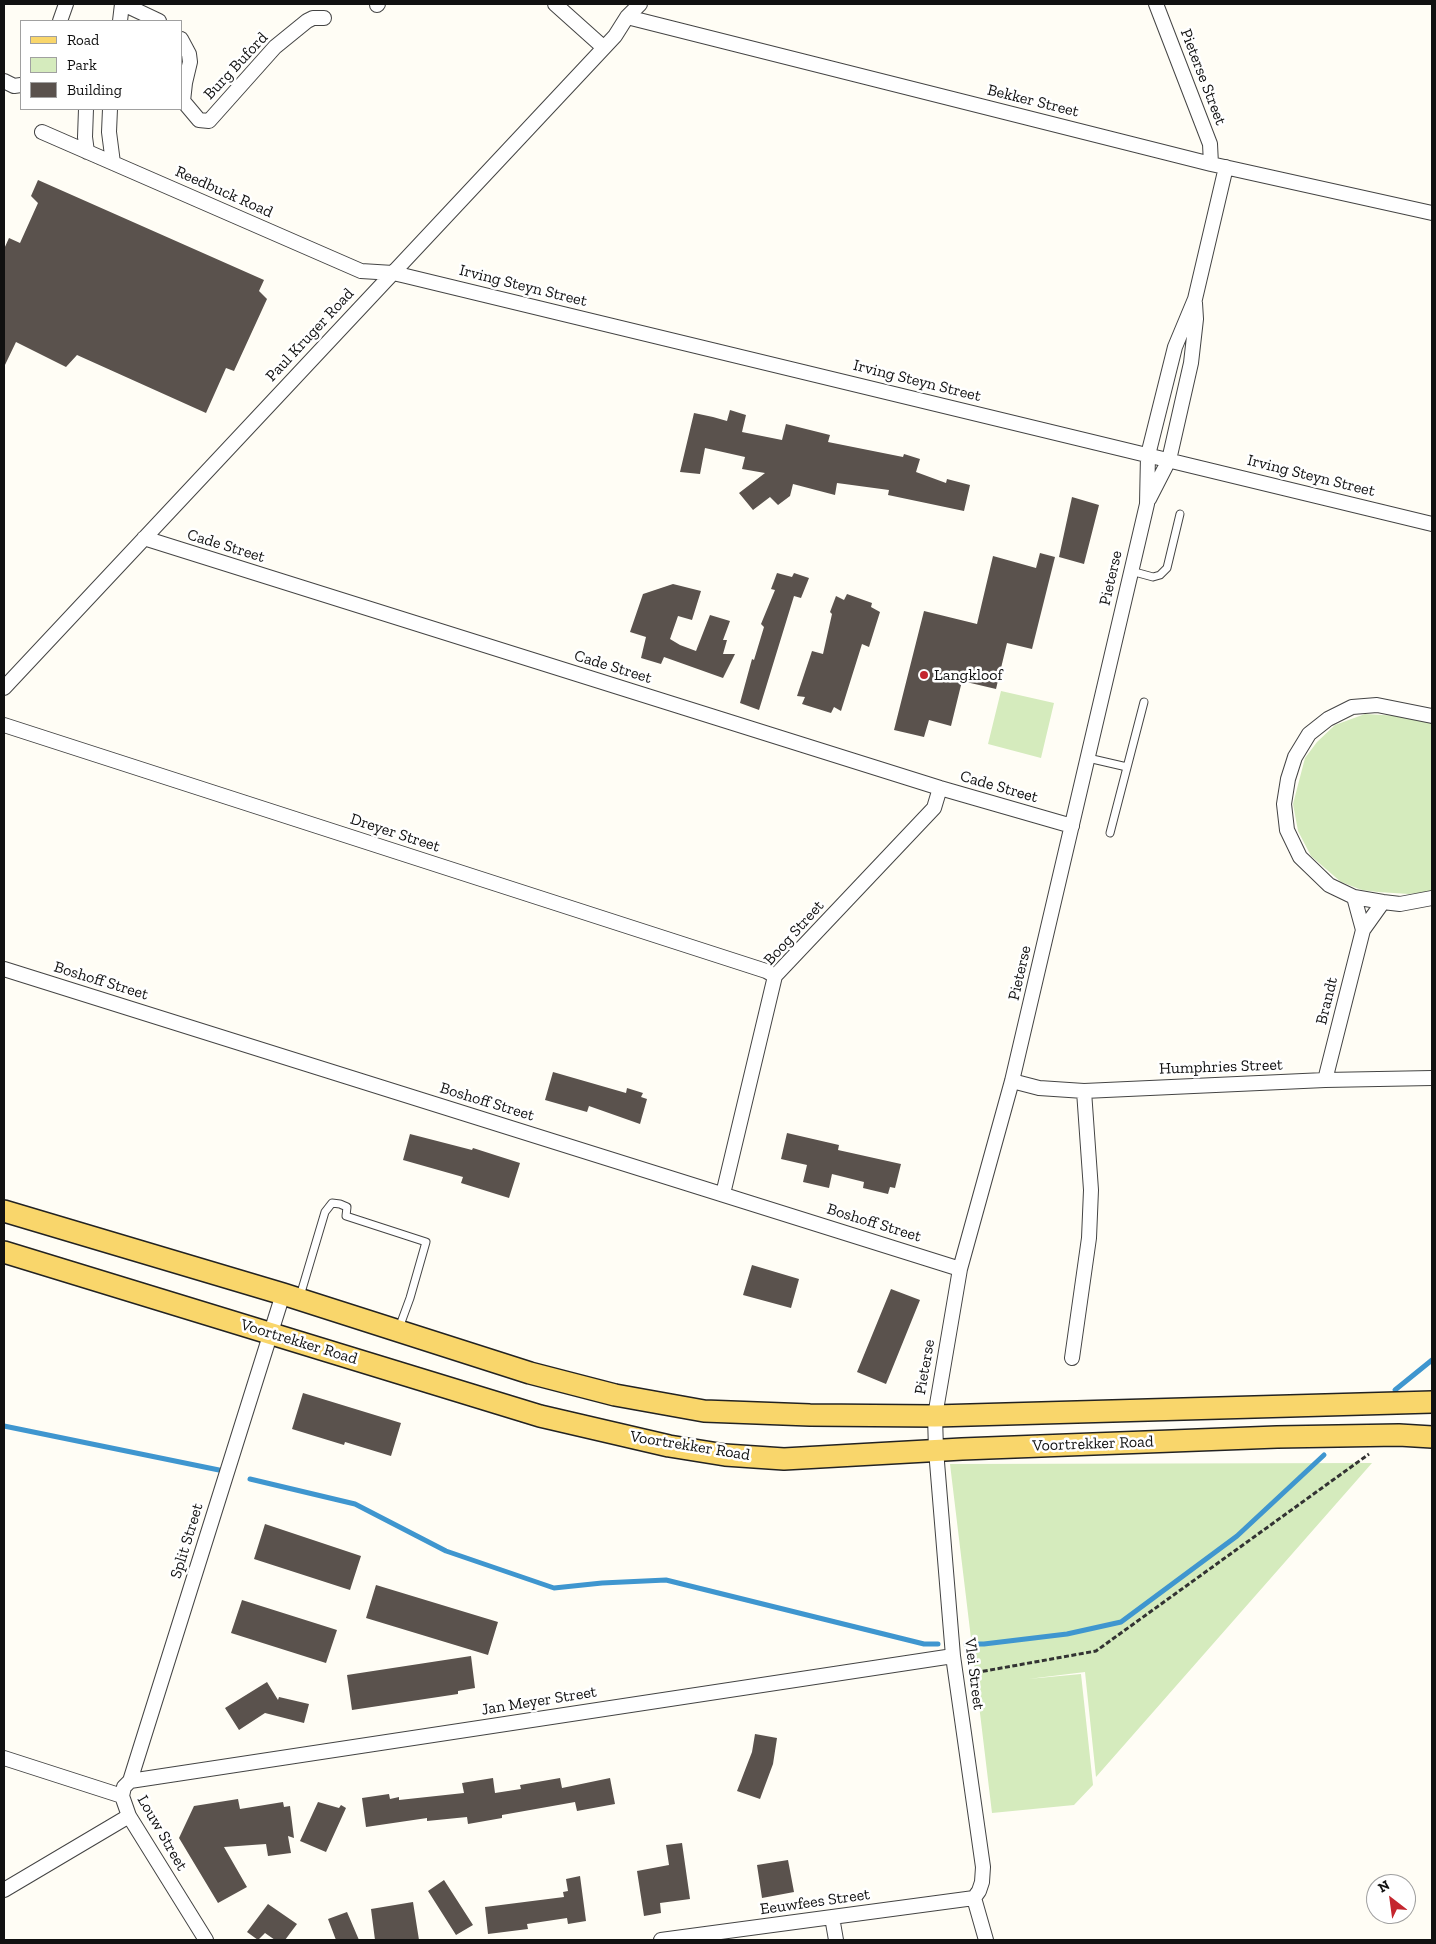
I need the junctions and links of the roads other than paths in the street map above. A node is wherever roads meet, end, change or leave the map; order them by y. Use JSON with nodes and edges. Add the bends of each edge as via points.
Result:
{"nodes":[{"id":1,"x":66,"y":4,"type":"edge"},
{"id":2,"x":122,"y":4,"type":"edge"},
{"id":3,"x":555,"y":4,"type":"edge"},
{"id":4,"x":640,"y":4,"type":"edge"},
{"id":5,"x":1156,"y":4,"type":"edge"},
{"id":6,"x":628,"y":17,"type":"junction"},
{"id":7,"x":324,"y":18,"type":"dead end"},
{"id":8,"x":60,"y":20,"type":"edge"},
{"id":9,"x":120,"y":20,"type":"edge"},
{"id":10,"x":157,"y":20,"type":"edge"},
{"id":11,"x":182,"y":41,"type":"edge"},
{"id":12,"x":603,"y":47,"type":"junction"},
{"id":13,"x":4,"y":81,"type":"edge"},
{"id":14,"x":20,"y":85,"type":"edge"},
{"id":15,"x":86,"y":110,"type":"edge"},
{"id":16,"x":110,"y":110,"type":"edge"},
{"id":17,"x":42,"y":132,"type":"dead end"},
{"id":18,"x":87,"y":152,"type":"junction"},
{"id":19,"x":113,"y":163,"type":"junction"},
{"id":20,"x":1211,"y":164,"type":"junction"},
{"id":21,"x":1226,"y":167,"type":"junction"},
{"id":22,"x":1432,"y":213,"type":"edge"},
{"id":23,"x":393,"y":272,"type":"junction"},
{"id":24,"x":1195,"y":299,"type":"junction"},
{"id":25,"x":1148,"y":455,"type":"junction"},
{"id":26,"x":1168,"y":460,"type":"junction"},
{"id":27,"x":1147,"y":504,"type":"junction"},
{"id":28,"x":1180,"y":514,"type":"dead end"},
{"id":29,"x":1432,"y":524,"type":"edge"},
{"id":30,"x":144,"y":538,"type":"junction"},
{"id":31,"x":1131,"y":571,"type":"junction"},
{"id":32,"x":4,"y":688,"type":"edge"},
{"id":33,"x":1144,"y":702,"type":"dead end"},
{"id":34,"x":1432,"y":716,"type":"edge"},
{"id":35,"x":4,"y":726,"type":"edge"},
{"id":36,"x":1088,"y":758,"type":"junction"},
{"id":37,"x":1127,"y":767,"type":"junction"},
{"id":38,"x":940,"y":788,"type":"junction"},
{"id":39,"x":1072,"y":826,"type":"junction"},
{"id":40,"x":1110,"y":833,"type":"dead end"},
{"id":41,"x":1354,"y":897,"type":"junction"},
{"id":42,"x":1432,"y":898,"type":"edge"},
{"id":43,"x":1384,"y":902,"type":"junction"},
{"id":44,"x":1363,"y":930,"type":"junction"},
{"id":45,"x":4,"y":969,"type":"edge"},
{"id":46,"x":775,"y":976,"type":"junction"},
{"id":47,"x":1432,"y":1078,"type":"edge"},
{"id":48,"x":1325,"y":1080,"type":"junction"},
{"id":49,"x":1012,"y":1081,"type":"junction"},
{"id":50,"x":1084,"y":1091,"type":"junction"},
{"id":51,"x":723,"y":1194,"type":"junction"},
{"id":52,"x":4,"y":1211,"type":"edge"},
{"id":53,"x":4,"y":1252,"type":"edge"},
{"id":54,"x":960,"y":1269,"type":"junction"},
{"id":55,"x":291,"y":1296,"type":"junction"},
{"id":56,"x":398,"y":1331,"type":"junction"},
{"id":57,"x":271,"y":1333,"type":"junction"},
{"id":58,"x":1072,"y":1358,"type":"dead end"},
{"id":59,"x":1432,"y":1402,"type":"edge"},
{"id":60,"x":935,"y":1416,"type":"junction"},
{"id":61,"x":1432,"y":1437,"type":"edge"},
{"id":62,"x":936,"y":1450,"type":"junction"},
{"id":63,"x":953,"y":1656,"type":"junction"},
{"id":64,"x":4,"y":1758,"type":"edge"},
{"id":65,"x":130,"y":1781,"type":"junction"},
{"id":66,"x":122,"y":1796,"type":"junction"},
{"id":67,"x":128,"y":1816,"type":"junction"},
{"id":68,"x":4,"y":1890,"type":"edge"},
{"id":69,"x":974,"y":1898,"type":"junction"},
{"id":70,"x":832,"y":1917,"type":"junction"},
{"id":71,"x":206,"y":1940,"type":"edge"},
{"id":72,"x":661,"y":1940,"type":"edge"},
{"id":73,"x":836,"y":1940,"type":"edge"},
{"id":74,"x":986,"y":1940,"type":"edge"}],
"edges":[{"from":1,"to":8,"type":"street"},
{"from":2,"to":9,"type":"street"},
{"from":2,"to":10,"type":"street"},
{"from":3,"to":12,"type":"street"},
{"from":4,"to":6,"type":"street","name":"Paul Kruger Road"},
{"from":5,"to":20,"type":"street","name":"Pieterse Street","via":[[1210,144]]},
{"from":6,"to":12,"type":"street","name":"Paul Kruger Road"},
{"from":6,"to":20,"type":"street","name":"Bekker Street"},
{"from":7,"to":11,"type":"street","name":"Burg Buford","via":[[307,21],[275,47],[209,121],[199,120],[183,101],[190,62]]},
{"from":12,"to":23,"type":"street","name":"Paul Kruger Road"},
{"from":13,"to":14,"type":"street"},
{"from":15,"to":18,"type":"street"},
{"from":16,"to":19,"type":"street"},
{"from":17,"to":18,"type":"street","name":"Reedbuck Road"},
{"from":18,"to":19,"type":"street","name":"Reedbuck Road"},
{"from":19,"to":23,"type":"street","name":"Reedbuck Road","via":[[361,271]]},
{"from":20,"to":21,"type":"street","name":"Bekker Street"},
{"from":21,"to":22,"type":"street","name":"Bekker Street"},
{"from":21,"to":24,"type":"street","name":"Pieterse"},
{"from":23,"to":25,"type":"street","name":"Irving Steyn Street"},
{"from":23,"to":30,"type":"street","name":"Paul Kruger Road"},
{"from":24,"to":25,"type":"street","name":"Pieterse","via":[[1174,347]]},
{"from":24,"to":26,"type":"street","name":"Pieterse","via":[[1191,363]]},
{"from":25,"to":26,"type":"street","name":"Irving Steyn Street"},
{"from":25,"to":27,"type":"street","name":"Pieterse"},
{"from":26,"to":27,"type":"street","name":"Pieterse"},
{"from":26,"to":29,"type":"street","name":"Irving Steyn Street"},
{"from":27,"to":31,"type":"street","name":"Pieterse"},
{"from":28,"to":31,"type":"lane","via":[[1167,568],[1153,577]]},
{"from":30,"to":32,"type":"street","name":"Paul Kruger Road"},
{"from":30,"to":38,"type":"street","name":"Cade Street"},
{"from":31,"to":36,"type":"street","name":"Pieterse"},
{"from":33,"to":37,"type":"lane"},
{"from":34,"to":41,"type":"street","via":[[1376,705],[1352,707],[1328,719],[1309,734],[1295,757],[1284,804],[1287,830],[1300,856],[1329,885]]},
{"from":35,"to":46,"type":"street","name":"Dreyer Street"},
{"from":36,"to":37,"type":"lane"},
{"from":36,"to":39,"type":"street","name":"Pieterse"},
{"from":37,"to":40,"type":"lane"},
{"from":38,"to":39,"type":"street","name":"Cade Street"},
{"from":38,"to":46,"type":"street","name":"Boog Street","via":[[934,808]]},
{"from":39,"to":49,"type":"street","name":"Pieterse"},
{"from":41,"to":43,"type":"street"},
{"from":41,"to":44,"type":"street","name":"Brandt"},
{"from":42,"to":43,"type":"street","via":[[1400,904]]},
{"from":43,"to":44,"type":"street","name":"Brandt"},
{"from":44,"to":48,"type":"street","name":"Brandt"},
{"from":45,"to":51,"type":"street","name":"Boshoff Street"},
{"from":46,"to":51,"type":"street","name":"Boog Street"},
{"from":47,"to":48,"type":"street","name":"Humphries Street"},
{"from":48,"to":50,"type":"street","name":"Humphries Street"},
{"from":49,"to":50,"type":"street","name":"Humphries Street","via":[[1039,1088]]},
{"from":49,"to":54,"type":"street","name":"Pieterse"},
{"from":50,"to":58,"type":"street","via":[[1091,1190],[1089,1238]]},
{"from":51,"to":54,"type":"street","name":"Boshoff Street"},
{"from":52,"to":55,"type":"main road","name":"Voortrekker Road"},
{"from":53,"to":57,"type":"main road","name":"Voortrekker Road"},
{"from":54,"to":60,"type":"street","name":"Pieterse"},
{"from":55,"to":56,"type":"main road","name":"Voortrekker Road"},
{"from":55,"to":56,"type":"lane","via":[[325,1212],[332,1203],[340,1204],[347,1207],[346,1216],[426,1242]]},
{"from":55,"to":57,"type":"street","name":"Split Street"},
{"from":56,"to":60,"type":"main road","name":"Voortrekker Road","via":[[530,1374],[615,1395],[704,1411]]},
{"from":57,"to":62,"type":"main road","name":"Voortrekker Road","via":[[540,1416],[669,1446],[725,1455],[784,1459]]},
{"from":57,"to":65,"type":"street","name":"Split Street"},
{"from":59,"to":60,"type":"main road","name":"Voortrekker Road"},
{"from":60,"to":62,"type":"street","name":"Pieterse"},
{"from":61,"to":62,"type":"main road","name":"Voortrekker Road","via":[[1277,1437]]},
{"from":62,"to":63,"type":"street","name":"Vlei Street"},
{"from":63,"to":65,"type":"street","name":"Jan Meyer Street"},
{"from":63,"to":69,"type":"street","name":"Vlei Street","via":[[983,1868],[982,1882]]},
{"from":64,"to":66,"type":"street","name":"Louw Street"},
{"from":65,"to":66,"type":"street","name":"Split Street"},
{"from":66,"to":67,"type":"street","name":"Louw Street"},
{"from":67,"to":68,"type":"street"},
{"from":67,"to":71,"type":"street","name":"Louw Street"},
{"from":69,"to":70,"type":"street","name":"Eeuwfees Street"},
{"from":69,"to":74,"type":"street"},
{"from":70,"to":72,"type":"street","name":"Eeuwfees Street"},
{"from":70,"to":73,"type":"street"}]}
